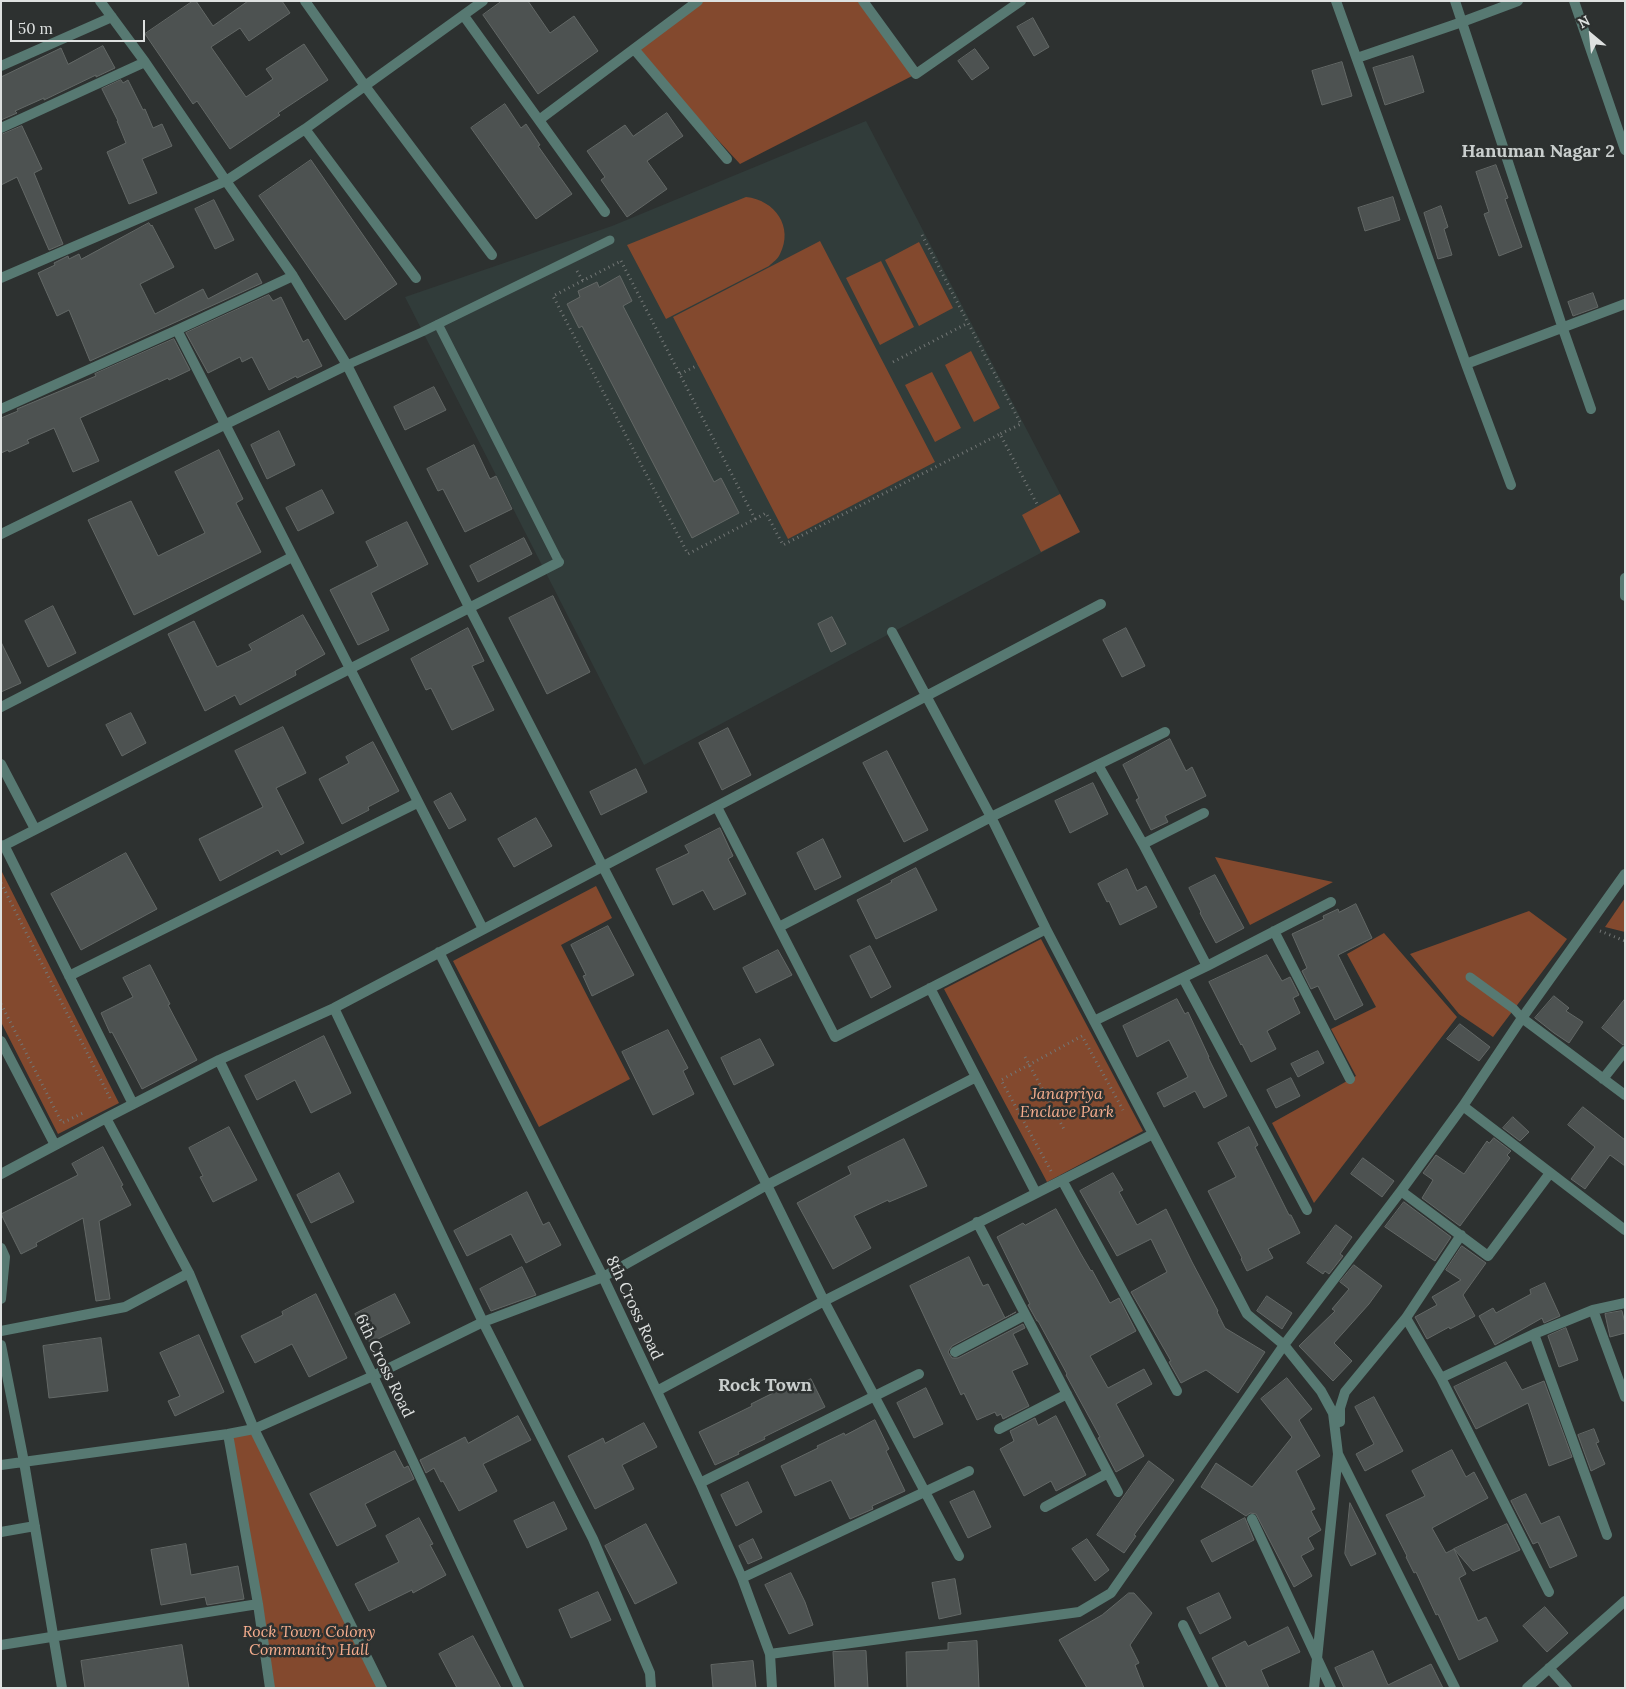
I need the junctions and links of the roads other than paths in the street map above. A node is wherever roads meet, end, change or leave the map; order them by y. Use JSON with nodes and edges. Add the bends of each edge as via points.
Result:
{"nodes":[{"id":1,"x":100,"y":1,"type":"edge"},
{"id":2,"x":304,"y":1,"type":"edge"},
{"id":3,"x":483,"y":1,"type":"edge"},
{"id":4,"x":698,"y":1,"type":"edge"},
{"id":5,"x":863,"y":1,"type":"edge"},
{"id":6,"x":1021,"y":1,"type":"edge"},
{"id":7,"x":1336,"y":1,"type":"edge"},
{"id":8,"x":1455,"y":1,"type":"edge"},
{"id":9,"x":1518,"y":1,"type":"edge"},
{"id":10,"x":1574,"y":1,"type":"edge"},
{"id":11,"x":464,"y":16,"type":"junction"},
{"id":12,"x":112,"y":17,"type":"junction"},
{"id":13,"x":1462,"y":22,"type":"junction"},
{"id":14,"x":634,"y":49,"type":"junction"},
{"id":15,"x":1357,"y":58,"type":"junction"},
{"id":16,"x":145,"y":62,"type":"junction"},
{"id":17,"x":1,"y":66,"type":"edge"},
{"id":18,"x":365,"y":86,"type":"junction"},
{"id":19,"x":539,"y":120,"type":"junction"},
{"id":20,"x":1,"y":128,"type":"edge"},
{"id":21,"x":305,"y":129,"type":"junction"},
{"id":22,"x":1625,"y":150,"type":"edge"},
{"id":23,"x":727,"y":159,"type":"dead end"},
{"id":24,"x":226,"y":181,"type":"junction"},
{"id":25,"x":605,"y":212,"type":"dead end"},
{"id":26,"x":610,"y":240,"type":"dead end"},
{"id":27,"x":492,"y":255,"type":"dead end"},
{"id":28,"x":293,"y":276,"type":"junction"},
{"id":29,"x":1,"y":278,"type":"edge"},
{"id":30,"x":416,"y":278,"type":"dead end"},
{"id":31,"x":1625,"y":304,"type":"edge"},
{"id":32,"x":438,"y":324,"type":"junction"},
{"id":33,"x":1562,"y":329,"type":"junction"},
{"id":34,"x":177,"y":330,"type":"junction"},
{"id":35,"x":1466,"y":364,"type":"junction"},
{"id":36,"x":347,"y":365,"type":"junction"},
{"id":37,"x":1,"y":409,"type":"edge"},
{"id":38,"x":1591,"y":409,"type":"dead end"},
{"id":39,"x":225,"y":425,"type":"junction"},
{"id":40,"x":1511,"y":485,"type":"dead end"},
{"id":41,"x":1,"y":534,"type":"edge"},
{"id":42,"x":292,"y":557,"type":"junction"},
{"id":43,"x":558,"y":562,"type":"joint"},
{"id":44,"x":1625,"y":578,"type":"edge"},
{"id":45,"x":1625,"y":596,"type":"edge"},
{"id":46,"x":1101,"y":604,"type":"dead end"},
{"id":47,"x":469,"y":607,"type":"junction"},
{"id":48,"x":892,"y":632,"type":"dead end"},
{"id":49,"x":351,"y":668,"type":"junction"},
{"id":50,"x":927,"y":696,"type":"junction"},
{"id":51,"x":1,"y":707,"type":"edge"},
{"id":52,"x":1165,"y":732,"type":"dead end"},
{"id":53,"x":1,"y":764,"type":"edge"},
{"id":54,"x":1098,"y":765,"type":"junction"},
{"id":55,"x":417,"y":803,"type":"junction"},
{"id":56,"x":717,"y":807,"type":"junction"},
{"id":57,"x":1204,"y":813,"type":"dead end"},
{"id":58,"x":991,"y":817,"type":"junction"},
{"id":59,"x":35,"y":829,"type":"junction"},
{"id":60,"x":1143,"y":844,"type":"junction"},
{"id":61,"x":3,"y":846,"type":"edge"},
{"id":62,"x":602,"y":866,"type":"junction"},
{"id":63,"x":1625,"y":874,"type":"edge"},
{"id":64,"x":1331,"y":902,"type":"dead end"},
{"id":65,"x":779,"y":927,"type":"junction"},
{"id":66,"x":483,"y":929,"type":"junction"},
{"id":67,"x":1046,"y":929,"type":"junction"},
{"id":68,"x":1274,"y":930,"type":"junction"},
{"id":69,"x":439,"y":952,"type":"junction"},
{"id":70,"x":1207,"y":966,"type":"junction"},
{"id":71,"x":69,"y":976,"type":"junction"},
{"id":72,"x":1470,"y":977,"type":"dead end"},
{"id":73,"x":1182,"y":978,"type":"junction"},
{"id":74,"x":930,"y":988,"type":"junction"},
{"id":75,"x":334,"y":1008,"type":"junction"},
{"id":76,"x":1522,"y":1018,"type":"junction"},
{"id":77,"x":1094,"y":1021,"type":"junction"},
{"id":78,"x":1,"y":1041,"type":"edge"},
{"id":79,"x":1625,"y":1051,"type":"edge"},
{"id":80,"x":219,"y":1060,"type":"junction"},
{"id":81,"x":976,"y":1077,"type":"junction"},
{"id":82,"x":1350,"y":1079,"type":"dead end"},
{"id":83,"x":1603,"y":1079,"type":"junction"},
{"id":84,"x":1625,"y":1094,"type":"edge"},
{"id":85,"x":133,"y":1104,"type":"junction"},
{"id":86,"x":1463,"y":1106,"type":"junction"},
{"id":87,"x":106,"y":1118,"type":"junction"},
{"id":88,"x":1153,"y":1134,"type":"junction"},
{"id":89,"x":55,"y":1145,"type":"junction"},
{"id":90,"x":1550,"y":1173,"type":"junction"},
{"id":91,"x":1,"y":1174,"type":"edge"},
{"id":92,"x":1062,"y":1180,"type":"junction"},
{"id":93,"x":766,"y":1186,"type":"junction"},
{"id":94,"x":1401,"y":1191,"type":"junction"},
{"id":95,"x":1036,"y":1193,"type":"junction"},
{"id":96,"x":1307,"y":1210,"type":"dead end"},
{"id":97,"x":977,"y":1222,"type":"junction"},
{"id":98,"x":1625,"y":1230,"type":"edge"},
{"id":99,"x":1461,"y":1235,"type":"junction"},
{"id":100,"x":1,"y":1248,"type":"edge"},
{"id":101,"x":189,"y":1274,"type":"junction"},
{"id":102,"x":603,"y":1276,"type":"junction"},
{"id":103,"x":1,"y":1299,"type":"edge"},
{"id":104,"x":824,"y":1301,"type":"junction"},
{"id":105,"x":1625,"y":1303,"type":"edge"},
{"id":106,"x":1593,"y":1310,"type":"junction"},
{"id":107,"x":1025,"y":1315,"type":"junction"},
{"id":108,"x":1406,"y":1318,"type":"junction"},
{"id":109,"x":484,"y":1322,"type":"junction"},
{"id":110,"x":1,"y":1331,"type":"edge"},
{"id":111,"x":1534,"y":1334,"type":"junction"},
{"id":112,"x":1,"y":1345,"type":"edge"},
{"id":113,"x":1284,"y":1345,"type":"junction"},
{"id":114,"x":956,"y":1352,"type":"dead end"},
{"id":115,"x":919,"y":1374,"type":"dead end"},
{"id":116,"x":373,"y":1376,"type":"junction"},
{"id":117,"x":1440,"y":1378,"type":"junction"},
{"id":118,"x":657,"y":1391,"type":"junction"},
{"id":119,"x":1177,"y":1391,"type":"dead end"},
{"id":120,"x":1067,"y":1394,"type":"junction"},
{"id":121,"x":875,"y":1396,"type":"junction"},
{"id":122,"x":1625,"y":1397,"type":"edge"},
{"id":123,"x":999,"y":1428,"type":"dead end"},
{"id":124,"x":254,"y":1429,"type":"junction"},
{"id":125,"x":228,"y":1434,"type":"junction"},
{"id":126,"x":1338,"y":1454,"type":"junction"},
{"id":127,"x":24,"y":1462,"type":"junction"},
{"id":128,"x":1,"y":1465,"type":"edge"},
{"id":129,"x":969,"y":1470,"type":"dead end"},
{"id":130,"x":1108,"y":1473,"type":"junction"},
{"id":131,"x":700,"y":1483,"type":"junction"},
{"id":132,"x":925,"y":1491,"type":"junction"},
{"id":133,"x":1118,"y":1492,"type":"dead end"},
{"id":134,"x":1045,"y":1507,"type":"dead end"},
{"id":135,"x":1252,"y":1519,"type":"dead end"},
{"id":136,"x":35,"y":1526,"type":"junction"},
{"id":137,"x":1,"y":1532,"type":"edge"},
{"id":138,"x":1607,"y":1535,"type":"dead end"},
{"id":139,"x":959,"y":1556,"type":"dead end"},
{"id":140,"x":742,"y":1578,"type":"junction"},
{"id":141,"x":1549,"y":1592,"type":"dead end"},
{"id":142,"x":1624,"y":1602,"type":"edge"},
{"id":143,"x":258,"y":1604,"type":"junction"},
{"id":144,"x":1183,"y":1625,"type":"dead end"},
{"id":145,"x":54,"y":1636,"type":"junction"},
{"id":146,"x":1,"y":1644,"type":"edge"},
{"id":147,"x":770,"y":1654,"type":"junction"},
{"id":148,"x":1318,"y":1662,"type":"junction"},
{"id":149,"x":1549,"y":1668,"type":"junction"},
{"id":150,"x":62,"y":1688,"type":"edge"},
{"id":151,"x":270,"y":1688,"type":"edge"},
{"id":152,"x":382,"y":1688,"type":"edge"},
{"id":153,"x":519,"y":1688,"type":"edge"},
{"id":154,"x":651,"y":1688,"type":"edge"},
{"id":155,"x":772,"y":1688,"type":"edge"},
{"id":156,"x":1214,"y":1688,"type":"edge"},
{"id":157,"x":1314,"y":1688,"type":"edge"},
{"id":158,"x":1331,"y":1688,"type":"edge"},
{"id":159,"x":1455,"y":1688,"type":"edge"},
{"id":160,"x":1527,"y":1688,"type":"edge"},
{"id":161,"x":1567,"y":1688,"type":"edge"}],
"edges":[{"from":1,"to":12,"type":"street"},
{"from":2,"to":18,"type":"street"},
{"from":3,"to":11,"type":"street"},
{"from":4,"to":14,"type":"street"},
{"from":5,"to":6,"type":"street","via":[[916,74]]},
{"from":7,"to":15,"type":"street"},
{"from":8,"to":13,"type":"street"},
{"from":9,"to":13,"type":"street"},
{"from":10,"to":22,"type":"street"},
{"from":11,"to":18,"type":"street"},
{"from":11,"to":19,"type":"street"},
{"from":12,"to":16,"type":"street"},
{"from":12,"to":17,"type":"street"},
{"from":13,"to":15,"type":"street"},
{"from":13,"to":33,"type":"street"},
{"from":14,"to":19,"type":"street"},
{"from":14,"to":23,"type":"street"},
{"from":15,"to":35,"type":"street"},
{"from":16,"to":20,"type":"street"},
{"from":16,"to":24,"type":"street"},
{"from":18,"to":21,"type":"street"},
{"from":18,"to":27,"type":"street"},
{"from":19,"to":25,"type":"street"},
{"from":21,"to":24,"type":"street"},
{"from":21,"to":30,"type":"street"},
{"from":24,"to":28,"type":"street"},
{"from":24,"to":29,"type":"street"},
{"from":26,"to":32,"type":"lane"},
{"from":28,"to":34,"type":"street"},
{"from":28,"to":36,"type":"street"},
{"from":31,"to":33,"type":"street"},
{"from":32,"to":36,"type":"lane"},
{"from":32,"to":43,"type":"lane"},
{"from":33,"to":35,"type":"street"},
{"from":33,"to":38,"type":"street"},
{"from":34,"to":37,"type":"street"},
{"from":34,"to":39,"type":"street"},
{"from":35,"to":40,"type":"street"},
{"from":36,"to":39,"type":"street"},
{"from":36,"to":47,"type":"street"},
{"from":39,"to":41,"type":"street"},
{"from":39,"to":42,"type":"street"},
{"from":42,"to":49,"type":"street"},
{"from":42,"to":51,"type":"street"},
{"from":43,"to":47,"type":"street"},
{"from":44,"to":45,"type":"street"},
{"from":46,"to":50,"type":"street"},
{"from":47,"to":49,"type":"street"},
{"from":47,"to":62,"type":"street"},
{"from":48,"to":50,"type":"street"},
{"from":49,"to":55,"type":"street"},
{"from":49,"to":59,"type":"street"},
{"from":50,"to":56,"type":"street"},
{"from":50,"to":58,"type":"street"},
{"from":52,"to":54,"type":"street"},
{"from":53,"to":59,"type":"street"},
{"from":54,"to":58,"type":"street"},
{"from":54,"to":60,"type":"street"},
{"from":55,"to":66,"type":"street"},
{"from":55,"to":71,"type":"street"},
{"from":56,"to":62,"type":"street"},
{"from":56,"to":65,"type":"street"},
{"from":57,"to":60,"type":"street"},
{"from":58,"to":65,"type":"street"},
{"from":58,"to":67,"type":"street"},
{"from":59,"to":61,"type":"street"},
{"from":60,"to":70,"type":"street"},
{"from":61,"to":71,"type":"street"},
{"from":62,"to":66,"type":"street"},
{"from":62,"to":93,"type":"street"},
{"from":63,"to":76,"type":"street"},
{"from":64,"to":68,"type":"street"},
{"from":65,"to":74,"type":"street","via":[[835,1037]]},
{"from":66,"to":69,"type":"street"},
{"from":67,"to":74,"type":"street"},
{"from":67,"to":77,"type":"street"},
{"from":68,"to":70,"type":"street"},
{"from":68,"to":82,"type":"street"},
{"from":69,"to":75,"type":"street"},
{"from":69,"to":102,"type":"street","name":"8th Cross Road"},
{"from":70,"to":73,"type":"street"},
{"from":71,"to":85,"type":"street"},
{"from":72,"to":76,"type":"lane"},
{"from":73,"to":77,"type":"street"},
{"from":73,"to":96,"type":"street"},
{"from":74,"to":81,"type":"street"},
{"from":75,"to":80,"type":"street"},
{"from":75,"to":109,"type":"street"},
{"from":76,"to":83,"type":"street"},
{"from":76,"to":86,"type":"street"},
{"from":77,"to":88,"type":"street"},
{"from":78,"to":89,"type":"street"},
{"from":79,"to":83,"type":"street"},
{"from":80,"to":85,"type":"street"},
{"from":80,"to":116,"type":"street","name":"6th Cross Road"},
{"from":81,"to":93,"type":"street"},
{"from":81,"to":95,"type":"street"},
{"from":83,"to":84,"type":"street"},
{"from":85,"to":87,"type":"street"},
{"from":86,"to":90,"type":"street"},
{"from":86,"to":94,"type":"street"},
{"from":87,"to":89,"type":"street"},
{"from":87,"to":101,"type":"street"},
{"from":88,"to":92,"type":"street"},
{"from":88,"to":113,"type":"street","via":[[1247,1314]]},
{"from":89,"to":91,"type":"street"},
{"from":90,"to":98,"type":"street"},
{"from":90,"to":99,"type":"street","via":[[1488,1256]]},
{"from":92,"to":95,"type":"street"},
{"from":92,"to":119,"type":"street"},
{"from":93,"to":102,"type":"street"},
{"from":93,"to":104,"type":"street"},
{"from":94,"to":99,"type":"street"},
{"from":94,"to":113,"type":"street"},
{"from":95,"to":97,"type":"street"},
{"from":97,"to":104,"type":"street"},
{"from":97,"to":107,"type":"street"},
{"from":99,"to":108,"type":"street"},
{"from":100,"to":103,"type":"street","via":[[4,1257]]},
{"from":101,"to":110,"type":"street","via":[[125,1307]]},
{"from":101,"to":124,"type":"street"},
{"from":102,"to":109,"type":"street"},
{"from":102,"to":118,"type":"street","name":"8th Cross Road"},
{"from":104,"to":118,"type":"street"},
{"from":104,"to":121,"type":"street"},
{"from":105,"to":106,"type":"street"},
{"from":106,"to":111,"type":"street"},
{"from":106,"to":122,"type":"street"},
{"from":107,"to":114,"type":"street"},
{"from":107,"to":120,"type":"street"},
{"from":108,"to":117,"type":"street"},
{"from":108,"to":126,"type":"street","via":[[1345,1392],[1340,1408]]},
{"from":109,"to":116,"type":"street"},
{"from":109,"to":154,"type":"street","via":[[593,1539],[650,1673]]},
{"from":111,"to":117,"type":"street"},
{"from":111,"to":138,"type":"street"},
{"from":112,"to":127,"type":"street"},
{"from":113,"to":126,"type":"street","via":[[1322,1391],[1334,1413]]},
{"from":113,"to":147,"type":"street","via":[[1111,1593],[1079,1612]]},
{"from":115,"to":121,"type":"street"},
{"from":116,"to":124,"type":"street"},
{"from":116,"to":153,"type":"street","name":"6th Cross Road"},
{"from":117,"to":141,"type":"street"},
{"from":118,"to":131,"type":"street","name":"8th Cross Road"},
{"from":120,"to":123,"type":"street"},
{"from":120,"to":130,"type":"street"},
{"from":121,"to":131,"type":"street"},
{"from":121,"to":132,"type":"street"},
{"from":124,"to":125,"type":"street"},
{"from":124,"to":152,"type":"street"},
{"from":125,"to":127,"type":"street"},
{"from":125,"to":143,"type":"street"},
{"from":126,"to":148,"type":"street"},
{"from":126,"to":159,"type":"street"},
{"from":127,"to":128,"type":"street"},
{"from":127,"to":136,"type":"street"},
{"from":129,"to":132,"type":"street"},
{"from":130,"to":133,"type":"street"},
{"from":130,"to":134,"type":"street"},
{"from":131,"to":140,"type":"street","name":"8th Cross Road"},
{"from":132,"to":139,"type":"street"},
{"from":132,"to":140,"type":"street"},
{"from":135,"to":148,"type":"street"},
{"from":136,"to":137,"type":"street"},
{"from":136,"to":145,"type":"street"},
{"from":140,"to":147,"type":"street","name":"8th Cross Road"},
{"from":142,"to":149,"type":"street"},
{"from":143,"to":145,"type":"street"},
{"from":143,"to":151,"type":"street"},
{"from":144,"to":156,"type":"street"},
{"from":145,"to":146,"type":"street"},
{"from":145,"to":150,"type":"street"},
{"from":147,"to":155,"type":"street","name":"8th Cross Road"},
{"from":148,"to":157,"type":"street"},
{"from":148,"to":158,"type":"street"},
{"from":149,"to":160,"type":"street"},
{"from":149,"to":161,"type":"street"}]}
